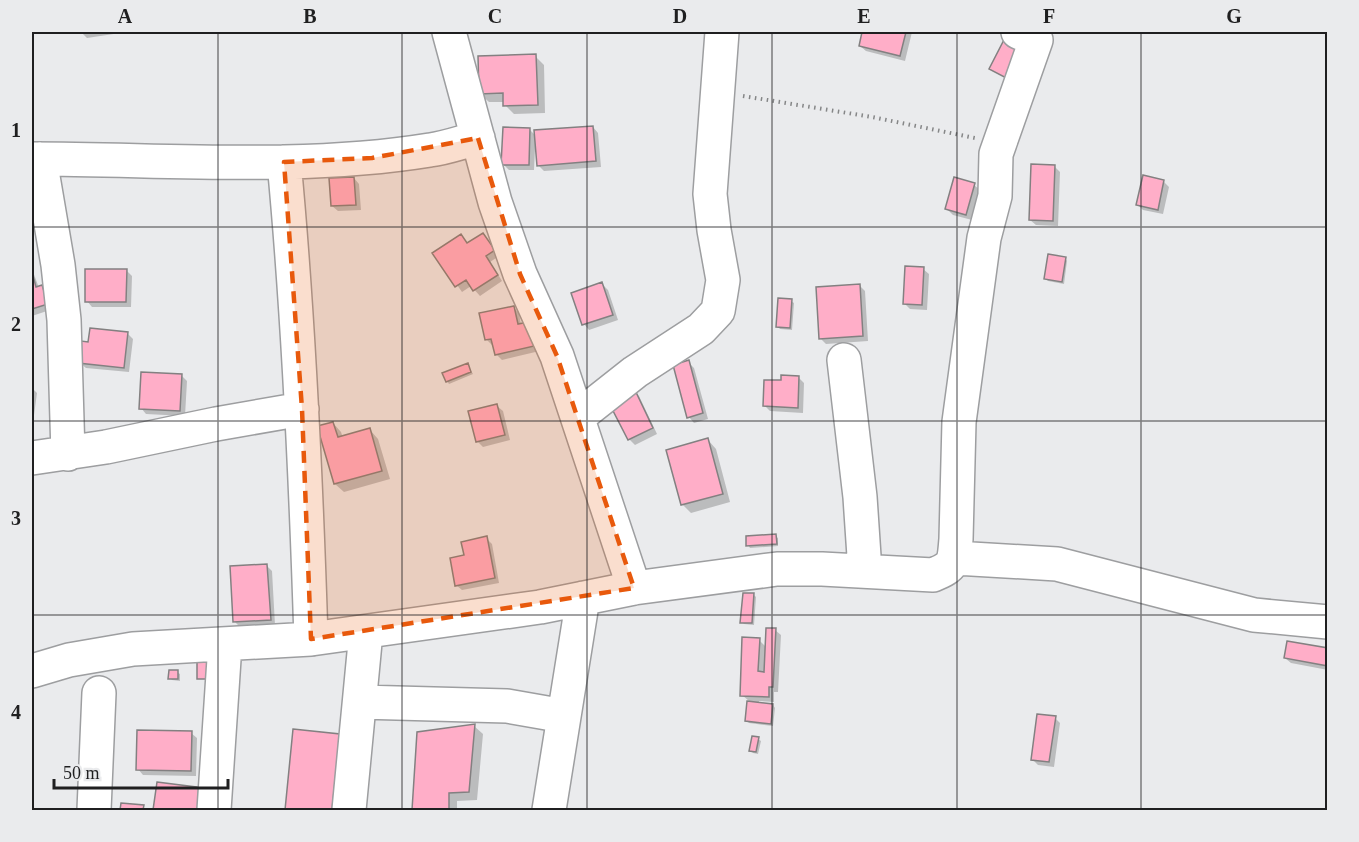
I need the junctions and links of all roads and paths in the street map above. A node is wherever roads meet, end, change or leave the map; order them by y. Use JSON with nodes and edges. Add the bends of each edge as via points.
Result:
{"nodes":[{"id":1,"x":722,"y":32,"type":"edge"},
{"id":2,"x":1018,"y":32,"type":"edge"},
{"id":3,"x":452,"y":33,"type":"edge"},
{"id":4,"x":717,"y":92,"type":"junction"},
{"id":5,"x":478,"y":138,"type":"junction"},
{"id":6,"x":999,"y":142,"type":"junction"},
{"id":7,"x":34,"y":151,"type":"edge"},
{"id":8,"x":284,"y":162,"type":"junction"},
{"id":9,"x":844,"y":360,"type":"dead end"},
{"id":10,"x":302,"y":409,"type":"junction"},
{"id":11,"x":578,"y":417,"type":"junction"},
{"id":12,"x":68,"y":454,"type":"junction"},
{"id":13,"x":32,"y":458,"type":"edge"},
{"id":14,"x":955,"y":558,"type":"junction"},
{"id":15,"x":865,"y":571,"type":"junction"},
{"id":16,"x":634,"y":588,"type":"junction"},
{"id":17,"x":582,"y":598,"type":"junction"},
{"id":18,"x":1328,"y":622,"type":"edge"},
{"id":19,"x":366,"y":632,"type":"junction"},
{"id":20,"x":311,"y":639,"type":"junction"},
{"id":21,"x":225,"y":644,"type":"junction"},
{"id":22,"x":32,"y":671,"type":"edge"},
{"id":23,"x":99,"y":693,"type":"dead end"},
{"id":24,"x":360,"y":702,"type":"junction"},
{"id":25,"x":564,"y":716,"type":"junction"},
{"id":26,"x":94,"y":810,"type":"edge"},
{"id":27,"x":214,"y":810,"type":"edge"},
{"id":28,"x":349,"y":810,"type":"edge"},
{"id":29,"x":549,"y":810,"type":"edge"}],
"edges":[{"from":1,"to":4,"type":"street"},
{"from":2,"to":6,"type":"street","via":[[1036,40]]},
{"from":3,"to":5,"type":"street"},
{"from":4,"to":6,"type":"path"},
{"from":4,"to":11,"type":"street","via":[[710,194],[723,280],[718,311],[701,329],[635,372]]},
{"from":5,"to":8,"type":"street","via":[[432,150]]},
{"from":5,"to":11,"type":"street","via":[[520,274],[557,356]]},
{"from":6,"to":14,"type":"street","via":[[995,196],[984,238],[959,422]]},
{"from":7,"to":8,"type":"street"},
{"from":7,"to":12,"type":"street","via":[[58,265],[64,320]]},
{"from":8,"to":10,"type":"street"},
{"from":9,"to":15,"type":"street"},
{"from":10,"to":12,"type":"street"},
{"from":10,"to":20,"type":"street"},
{"from":11,"to":16,"type":"street"},
{"from":12,"to":13,"type":"street"},
{"from":14,"to":15,"type":"street","via":[[948,569],[933,575]]},
{"from":14,"to":18,"type":"street","via":[[1057,564],[1254,615]]},
{"from":15,"to":16,"type":"street","via":[[777,568]]},
{"from":16,"to":17,"type":"street"},
{"from":17,"to":19,"type":"street"},
{"from":17,"to":25,"type":"street"},
{"from":19,"to":20,"type":"street"},
{"from":19,"to":24,"type":"street"},
{"from":20,"to":21,"type":"street"},
{"from":21,"to":22,"type":"street","via":[[133,649]]},
{"from":21,"to":27,"type":"street"},
{"from":23,"to":26,"type":"street"},
{"from":24,"to":25,"type":"street","via":[[507,706]]},
{"from":24,"to":28,"type":"street"},
{"from":25,"to":29,"type":"street"}]}
